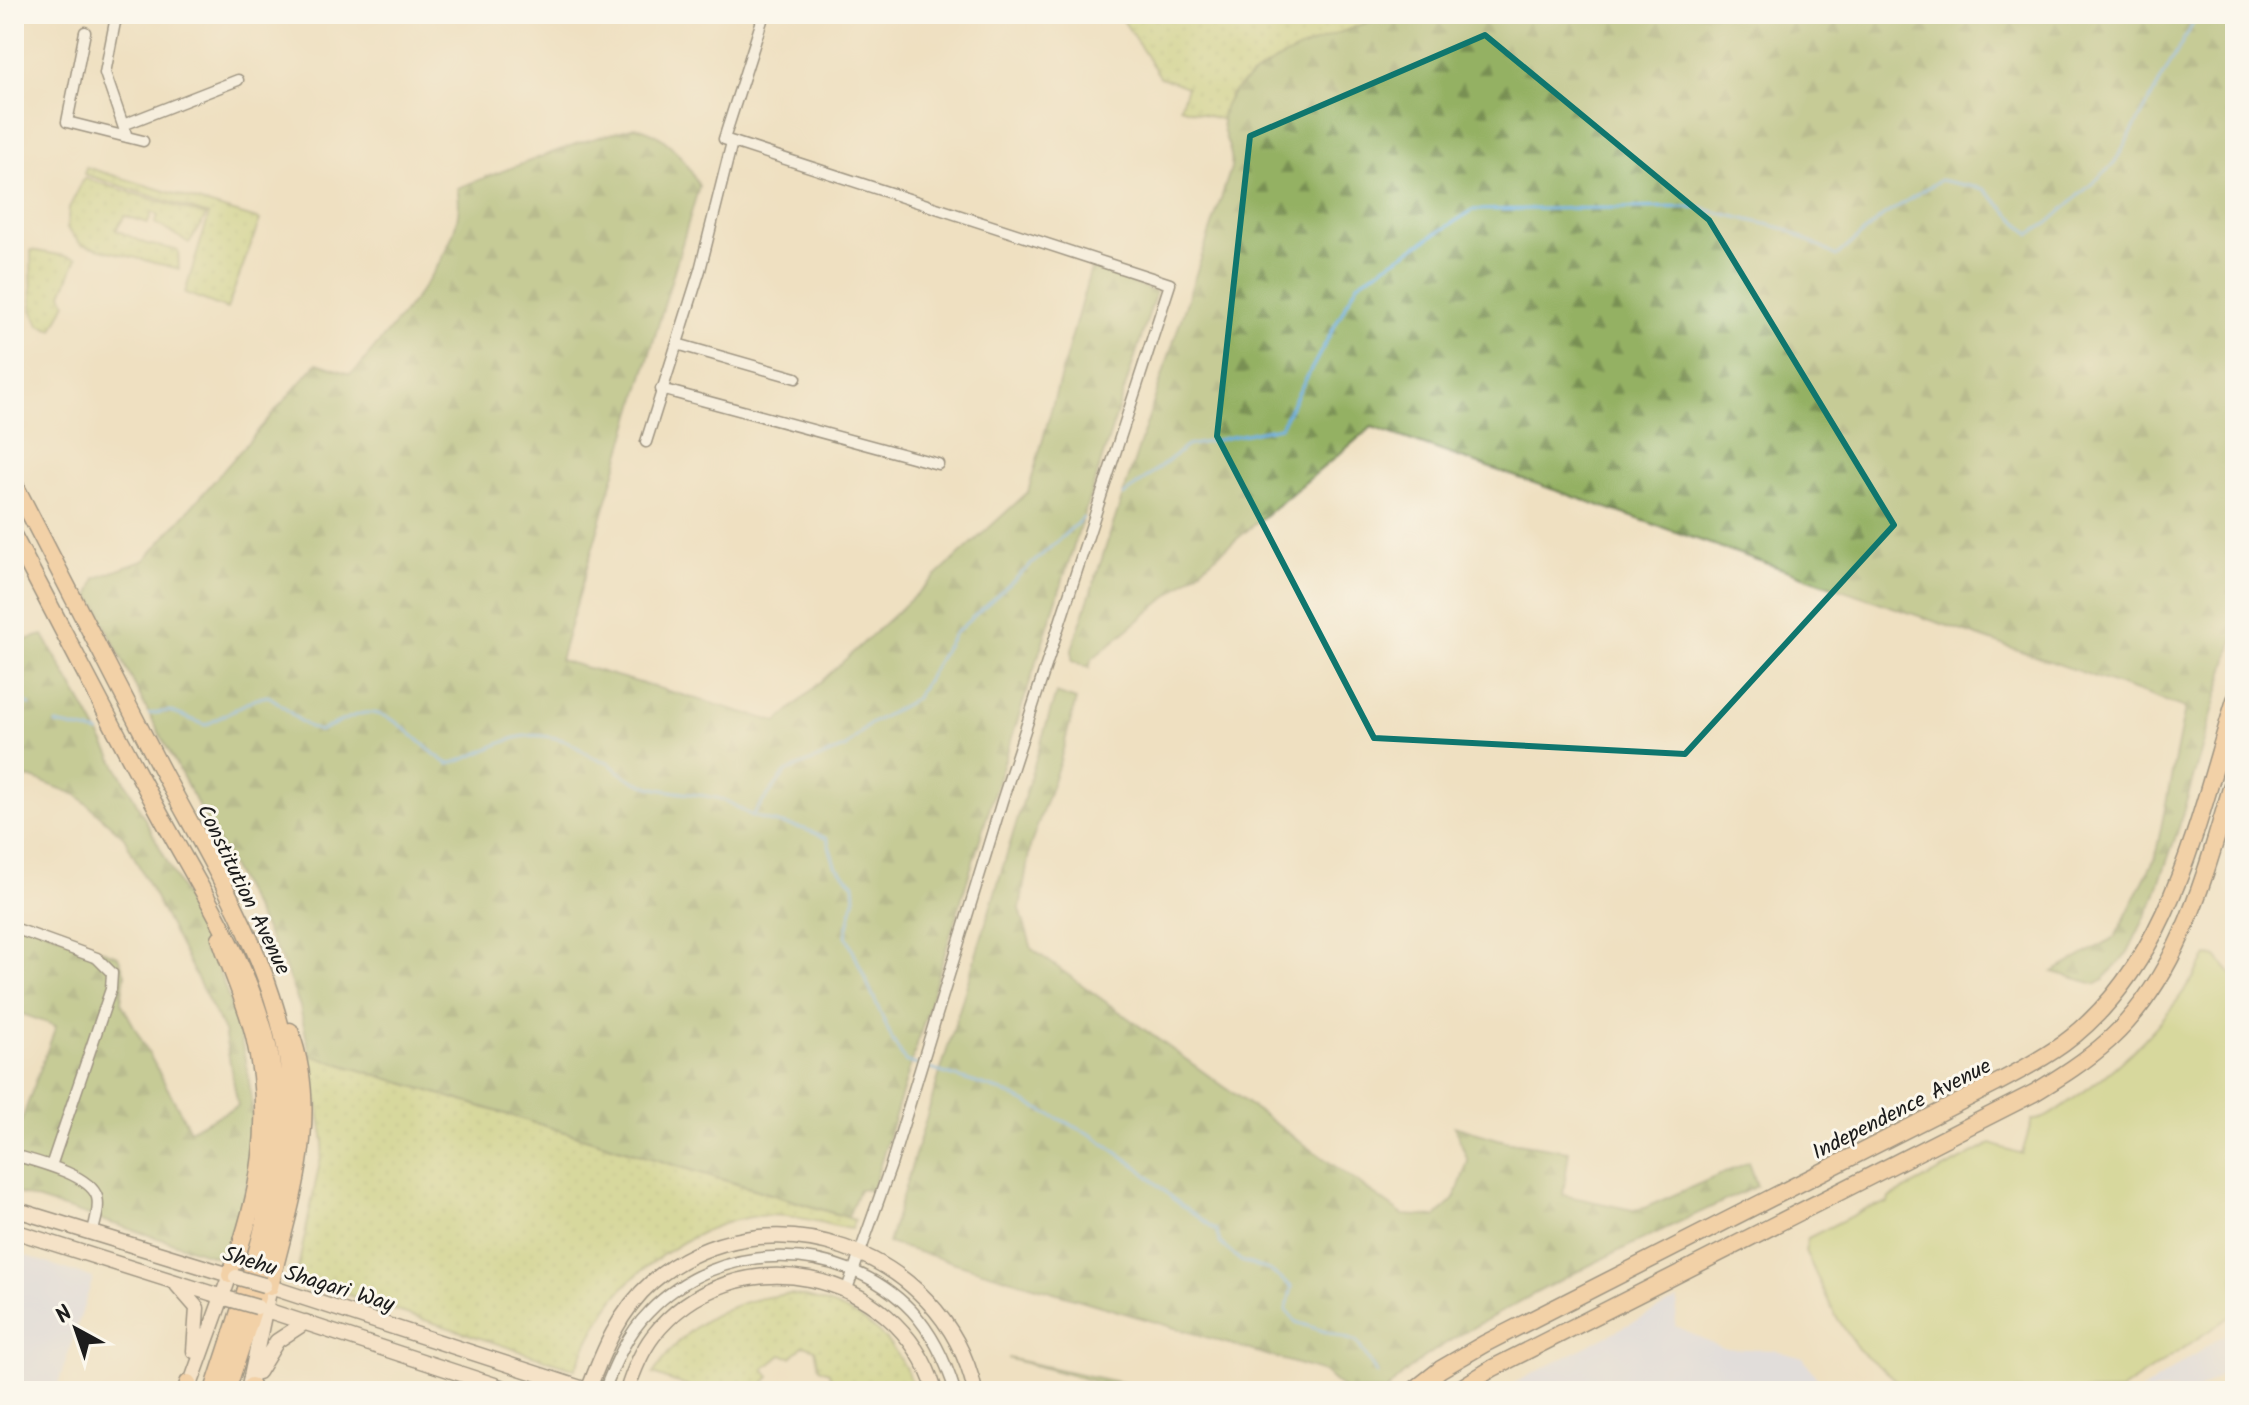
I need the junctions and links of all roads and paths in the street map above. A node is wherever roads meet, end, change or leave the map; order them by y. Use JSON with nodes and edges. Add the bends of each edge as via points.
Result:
{"nodes":[{"id":1,"x":124,"y":14,"type":"edge"},
{"id":2,"x":764,"y":14,"type":"edge"},
{"id":3,"x":85,"y":32,"type":"dead end"},
{"id":4,"x":238,"y":80,"type":"dead end"},
{"id":5,"x":123,"y":125,"type":"junction"},
{"id":6,"x":127,"y":137,"type":"junction"},
{"id":7,"x":143,"y":141,"type":"dead end"},
{"id":8,"x":732,"y":142,"type":"junction"},
{"id":9,"x":677,"y":344,"type":"junction"},
{"id":10,"x":796,"y":378,"type":"dead end"},
{"id":11,"x":661,"y":389,"type":"junction"},
{"id":12,"x":646,"y":442,"type":"dead end"},
{"id":13,"x":938,"y":464,"type":"dead end"},
{"id":14,"x":14,"y":483,"type":"edge"},
{"id":15,"x":14,"y":537,"type":"edge"},
{"id":16,"x":2235,"y":700,"type":"edge"},
{"id":17,"x":2235,"y":775,"type":"edge"},
{"id":18,"x":212,"y":906,"type":"junction"},
{"id":19,"x":14,"y":928,"type":"edge"},
{"id":20,"x":273,"y":997,"type":"junction"},
{"id":21,"x":14,"y":1155,"type":"edge"},
{"id":22,"x":51,"y":1166,"type":"junction"},
{"id":23,"x":14,"y":1209,"type":"edge"},
{"id":24,"x":14,"y":1231,"type":"edge"},
{"id":25,"x":92,"y":1234,"type":"junction"},
{"id":26,"x":862,"y":1251,"type":"junction"},
{"id":27,"x":855,"y":1269,"type":"junction"},
{"id":28,"x":233,"y":1276,"type":"junction"},
{"id":29,"x":174,"y":1282,"type":"junction"},
{"id":30,"x":267,"y":1286,"type":"junction"},
{"id":31,"x":847,"y":1289,"type":"junction"},
{"id":32,"x":225,"y":1298,"type":"junction"},
{"id":33,"x":260,"y":1308,"type":"junction"},
{"id":34,"x":306,"y":1322,"type":"junction"},
{"id":35,"x":187,"y":1388,"type":"edge"},
{"id":36,"x":249,"y":1389,"type":"edge"},
{"id":37,"x":213,"y":1391,"type":"edge"},
{"id":38,"x":227,"y":1391,"type":"edge"},
{"id":39,"x":513,"y":1391,"type":"edge"},
{"id":40,"x":589,"y":1391,"type":"edge"},
{"id":41,"x":604,"y":1391,"type":"edge"},
{"id":42,"x":627,"y":1391,"type":"edge"},
{"id":43,"x":935,"y":1391,"type":"edge"},
{"id":44,"x":955,"y":1391,"type":"edge"},
{"id":45,"x":975,"y":1391,"type":"edge"},
{"id":46,"x":1413,"y":1391,"type":"edge"},
{"id":47,"x":1456,"y":1391,"type":"edge"}],
"edges":[{"from":1,"to":5,"type":"street","via":[[115,22],[105,73]]},
{"from":2,"to":8,"type":"street","via":[[724,139]]},
{"from":3,"to":6,"type":"street","via":[[67,122]]},
{"from":4,"to":5,"type":"street"},
{"from":5,"to":6,"type":"street"},
{"from":6,"to":7,"type":"street"},
{"from":8,"to":9,"type":"street"},
{"from":8,"to":26,"type":"street","via":[[1170,284]]},
{"from":9,"to":10,"type":"street"},
{"from":9,"to":11,"type":"street"},
{"from":11,"to":12,"type":"street"},
{"from":11,"to":13,"type":"street"},
{"from":14,"to":20,"type":"main road","name":"Constitution Avenue"},
{"from":15,"to":18,"type":"main road","name":"Constitution Avenue"},
{"from":16,"to":46,"type":"main road","name":"Independence Avenue","via":[[2169,903],[2152,938],[2121,984],[2066,1042],[1995,1084],[1484,1344]]},
{"from":17,"to":47,"type":"main road","via":[[2194,905],[2167,961],[2116,1033],[2076,1067]]},
{"from":18,"to":28,"type":"main road","via":[[254,1034],[265,1118],[256,1195]]},
{"from":18,"to":37,"type":"main road","name":"Constitution Avenue","via":[[261,1014],[276,1100],[274,1165],[264,1218]]},
{"from":19,"to":22,"type":"street","via":[[97,958],[112,973]]},
{"from":20,"to":30,"type":"main road","via":[[298,1055],[302,1160]]},
{"from":20,"to":38,"type":"main road","name":"Constitution Avenue","via":[[291,1087],[291,1140],[280,1205]]},
{"from":21,"to":22,"type":"street"},
{"from":22,"to":25,"type":"street","via":[[93,1190],[98,1199]]},
{"from":23,"to":25,"type":"main road","name":"Shehu Shagari Way"},
{"from":24,"to":29,"type":"main road","name":"Shehu Shagari Way"},
{"from":25,"to":28,"type":"main road","name":"Shehu Shagari Way"},
{"from":26,"to":27,"type":"street"},
{"from":26,"to":40,"type":"main road","via":[[777,1238],[718,1246],[674,1266],[620,1319]]},
{"from":26,"to":45,"type":"main road","via":[[929,1302],[954,1335]]},
{"from":27,"to":31,"type":"street"},
{"from":27,"to":41,"type":"street","via":[[778,1256],[704,1273],[649,1311],[620,1352]]},
{"from":27,"to":44,"type":"street","via":[[914,1313],[942,1354]]},
{"from":28,"to":30,"type":"main road","name":"Shehu Shagari Way","bridge":true},
{"from":28,"to":32,"type":"main road"},
{"from":29,"to":32,"type":"main road","name":"Shehu Shagari Way"},
{"from":29,"to":35,"type":"main road","via":[[198,1313]]},
{"from":30,"to":33,"type":"main road"},
{"from":30,"to":40,"type":"main road","name":"Shehu Shagari Way"},
{"from":31,"to":42,"type":"main road","via":[[802,1275],[778,1274],[722,1285],[695,1298],[652,1337]]},
{"from":31,"to":43,"type":"main road","via":[[906,1334]]},
{"from":32,"to":33,"type":"main road","name":"Shehu Shagari Way","bridge":true},
{"from":32,"to":35,"type":"main road"},
{"from":33,"to":34,"type":"main road","name":"Shehu Shagari Way"},
{"from":33,"to":36,"type":"main road"},
{"from":34,"to":36,"type":"main road","via":[[277,1341]]},
{"from":34,"to":39,"type":"main road","name":"Shehu Shagari Way"}]}
